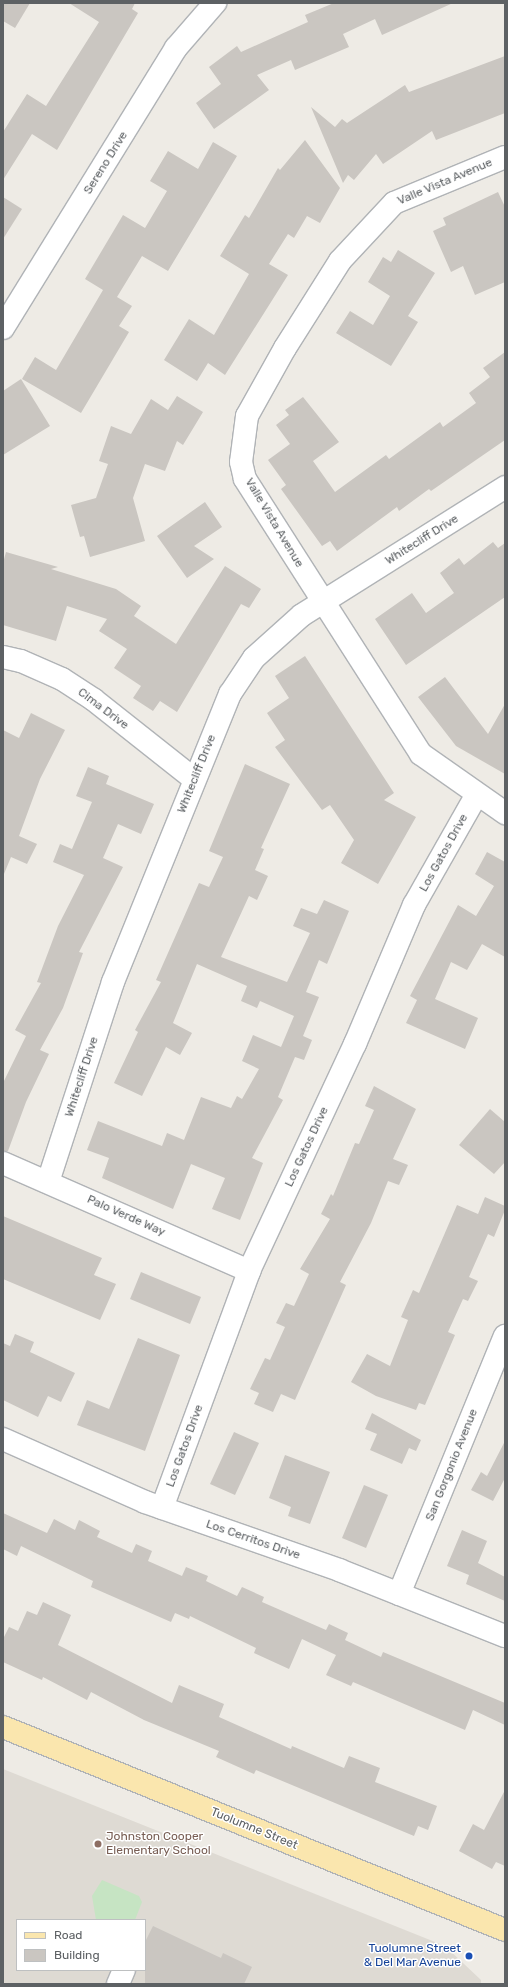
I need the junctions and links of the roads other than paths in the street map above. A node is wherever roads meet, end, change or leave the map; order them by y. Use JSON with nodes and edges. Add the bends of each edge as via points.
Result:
{"nodes":[{"id":1,"x":215,"y":3,"type":"edge"},
{"id":2,"x":505,"y":157,"type":"edge"},
{"id":3,"x":3,"y":328,"type":"edge"},
{"id":4,"x":505,"y":487,"type":"edge"},
{"id":5,"x":322,"y":603,"type":"junction"},
{"id":6,"x":3,"y":657,"type":"edge"},
{"id":7,"x":194,"y":779,"type":"junction"},
{"id":8,"x":476,"y":796,"type":"junction"},
{"id":9,"x":505,"y":813,"type":"edge"},
{"id":10,"x":3,"y":1163,"type":"edge"},
{"id":11,"x":48,"y":1182,"type":"junction"},
{"id":12,"x":249,"y":1271,"type":"junction"},
{"id":13,"x":505,"y":1336,"type":"edge"},
{"id":14,"x":3,"y":1439,"type":"edge"},
{"id":15,"x":162,"y":1508,"type":"junction"},
{"id":16,"x":399,"y":1594,"type":"junction"},
{"id":17,"x":505,"y":1636,"type":"edge"},
{"id":18,"x":3,"y":1727,"type":"edge"},
{"id":19,"x":505,"y":1930,"type":"edge"},
{"id":20,"x":124,"y":1971,"type":"edge"},
{"id":21,"x":118,"y":1984,"type":"edge"}],
"edges":[{"from":1,"to":3,"type":"street","name":"Sereno Drive","via":[[176,48]]},
{"from":2,"to":5,"type":"street","name":"Valle Vista Avenue","via":[[394,202],[340,261],[284,348],[247,416],[241,462],[245,479]]},
{"from":4,"to":5,"type":"street","name":"Whitecliff Drive"},
{"from":5,"to":7,"type":"street","name":"Whitecliff Drive","via":[[302,615],[254,658],[230,694]]},
{"from":5,"to":8,"type":"street","name":"Valle Vista Avenue","via":[[421,754]]},
{"from":6,"to":7,"type":"street","name":"Cima Drive","via":[[21,661],[62,679],[94,700]]},
{"from":7,"to":11,"type":"street","name":"Whitecliff Drive","via":[[113,982]]},
{"from":8,"to":9,"type":"street","name":"Valle Vista Avenue"},
{"from":8,"to":12,"type":"street","name":"Los Gatos Drive","via":[[414,905],[355,1044]]},
{"from":10,"to":11,"type":"street","name":"Palo Verde Way"},
{"from":11,"to":12,"type":"street","name":"Palo Verde Way"},
{"from":12,"to":15,"type":"street","name":"Los Gatos Drive"},
{"from":13,"to":16,"type":"street","name":"San Gorgonio Avenue"},
{"from":14,"to":15,"type":"street","name":"Los Cerritos Drive"},
{"from":15,"to":16,"type":"street","name":"Los Cerritos Drive"},
{"from":16,"to":17,"type":"street","name":"Los Cerritos Drive"},
{"from":18,"to":19,"type":"main road","name":"Tuolumne Street"},
{"from":20,"to":21,"type":"street"}]}
